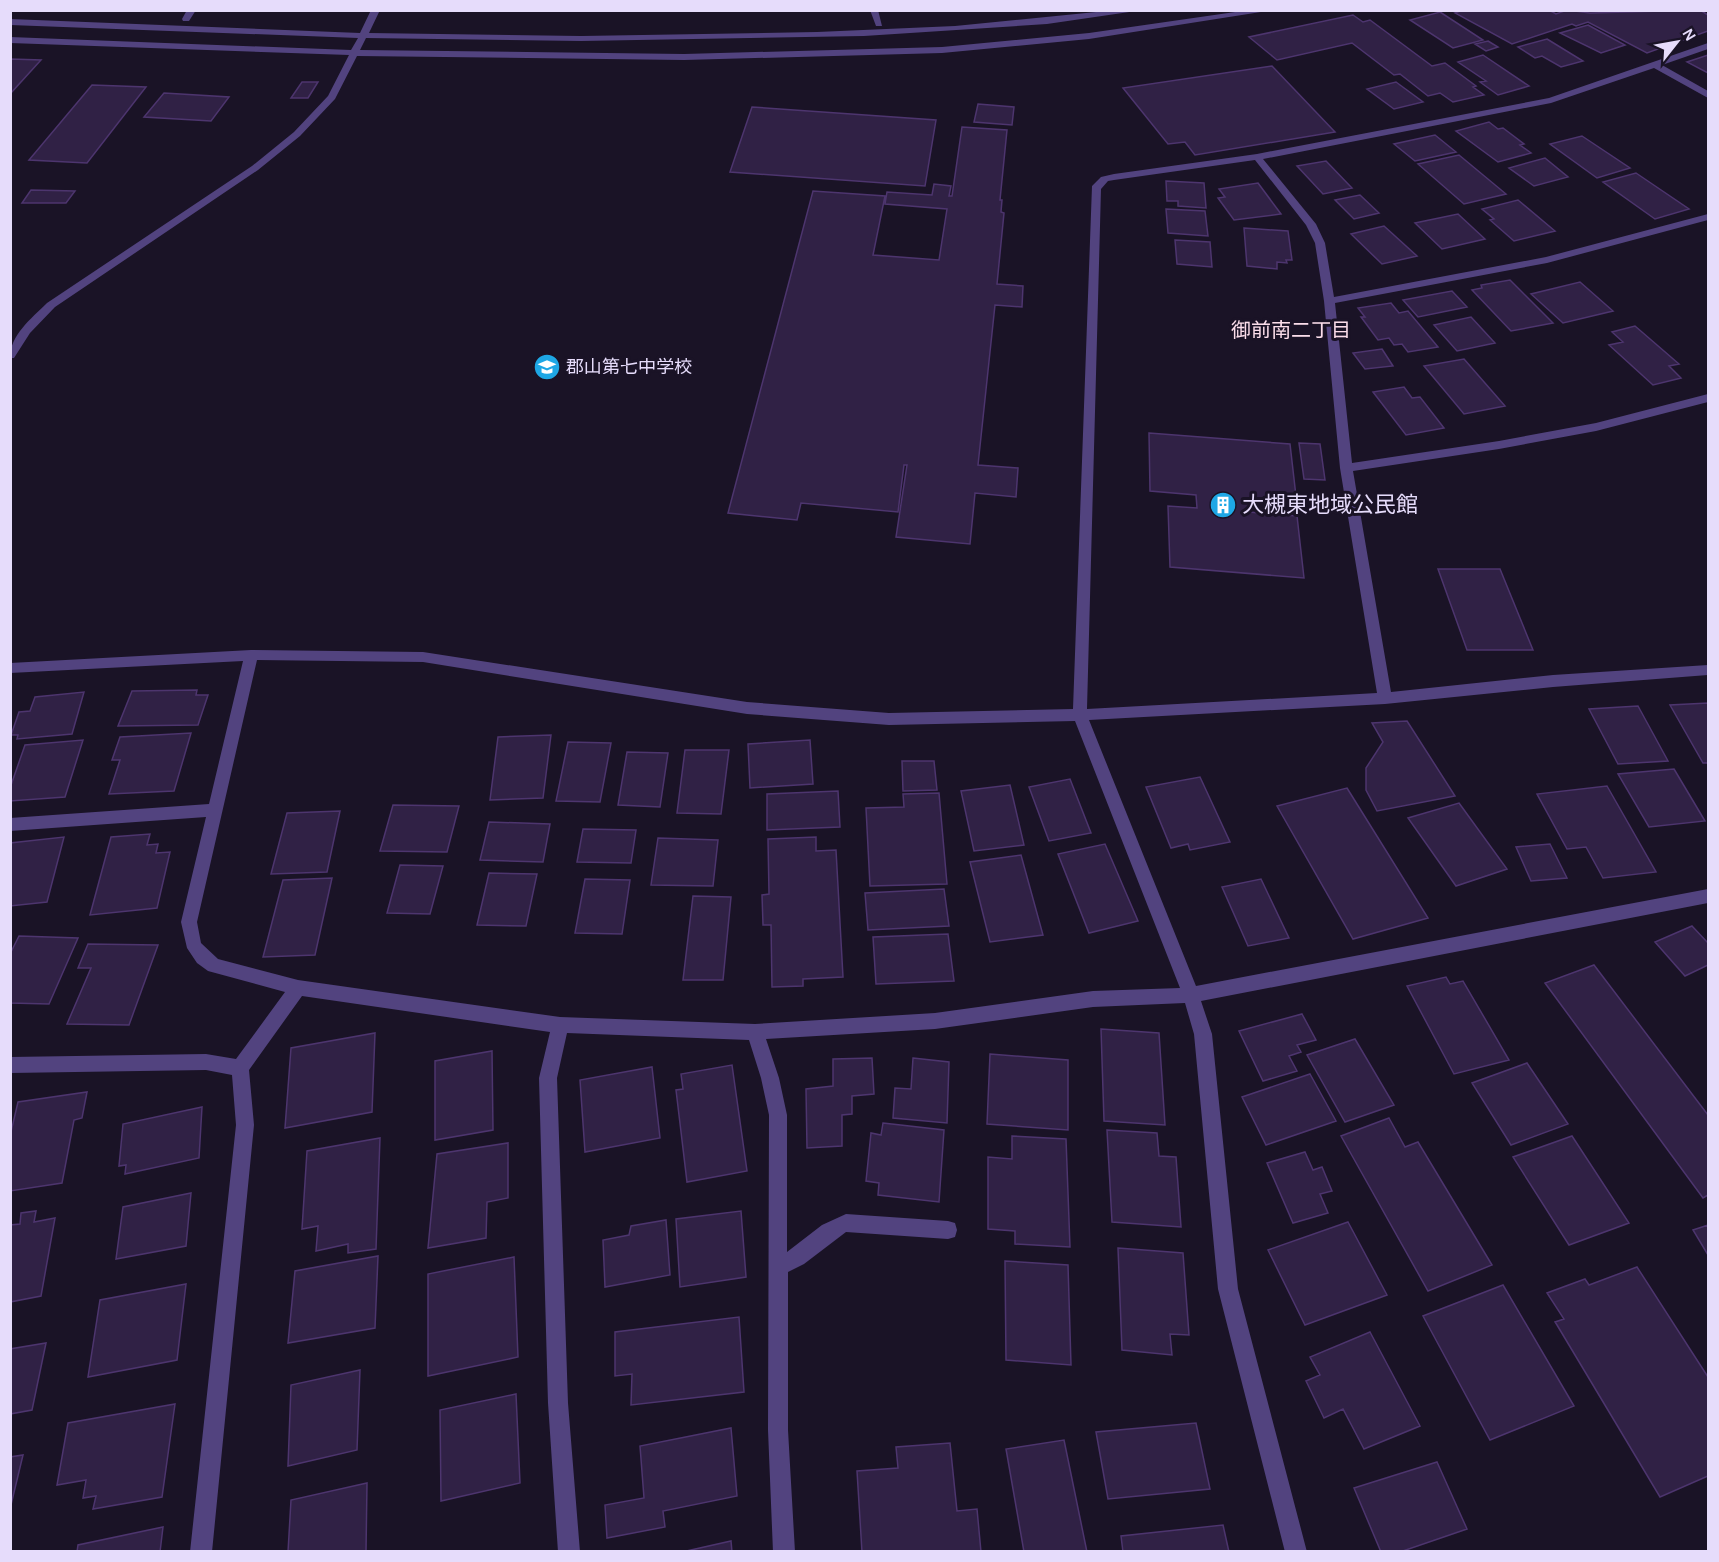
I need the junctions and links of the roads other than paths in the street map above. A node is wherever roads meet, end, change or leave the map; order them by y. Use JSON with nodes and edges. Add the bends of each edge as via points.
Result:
{"nodes":[{"id":1,"x":192,"y":10,"type":"edge"},
{"id":2,"x":376,"y":10,"type":"edge"},
{"id":3,"x":874,"y":10,"type":"edge"},
{"id":4,"x":1139,"y":10,"type":"edge"},
{"id":5,"x":1270,"y":10,"type":"edge"},
{"id":6,"x":186,"y":19,"type":"dead end"},
{"id":7,"x":10,"y":22,"type":"edge"},
{"id":8,"x":879,"y":24,"type":"dead end"},
{"id":9,"x":364,"y":35,"type":"junction"},
{"id":10,"x":10,"y":40,"type":"edge"},
{"id":11,"x":1708,"y":46,"type":"edge"},
{"id":12,"x":355,"y":52,"type":"junction"},
{"id":13,"x":1656,"y":65,"type":"junction"},
{"id":14,"x":1708,"y":95,"type":"edge"},
{"id":15,"x":1257,"y":157,"type":"junction"},
{"id":16,"x":1708,"y":217,"type":"edge"},
{"id":17,"x":1329,"y":301,"type":"junction"},
{"id":18,"x":26,"y":331,"type":"junction"},
{"id":19,"x":10,"y":332,"type":"edge"},
{"id":20,"x":10,"y":355,"type":"edge"},
{"id":21,"x":1708,"y":398,"type":"edge"},
{"id":22,"x":1346,"y":468,"type":"junction"},
{"id":23,"x":251,"y":655,"type":"junction"},
{"id":24,"x":10,"y":668,"type":"edge"},
{"id":25,"x":1708,"y":670,"type":"edge"},
{"id":26,"x":1385,"y":698,"type":"junction"},
{"id":27,"x":1080,"y":715,"type":"junction"},
{"id":28,"x":215,"y":810,"type":"junction"},
{"id":29,"x":10,"y":825,"type":"edge"},
{"id":30,"x":1708,"y":896,"type":"edge"},
{"id":31,"x":298,"y":988,"type":"junction"},
{"id":32,"x":1191,"y":995,"type":"junction"},
{"id":33,"x":560,"y":1025,"type":"junction"},
{"id":34,"x":755,"y":1032,"type":"junction"},
{"id":35,"x":10,"y":1065,"type":"edge"},
{"id":36,"x":240,"y":1068,"type":"junction"},
{"id":37,"x":948,"y":1230,"type":"dead end"},
{"id":38,"x":779,"y":1265,"type":"junction"},
{"id":39,"x":201,"y":1551,"type":"edge"},
{"id":40,"x":569,"y":1551,"type":"edge"},
{"id":41,"x":784,"y":1551,"type":"edge"},
{"id":42,"x":1296,"y":1551,"type":"edge"}],
"edges":[{"from":1,"to":6,"type":"street"},
{"from":2,"to":9,"type":"street"},
{"from":3,"to":8,"type":"street"},
{"from":4,"to":9,"type":"street","via":[[924,32],[686,39]]},
{"from":5,"to":12,"type":"street","via":[[1089,36],[942,50],[684,57]]},
{"from":7,"to":9,"type":"street"},
{"from":9,"to":12,"type":"street"},
{"from":10,"to":12,"type":"street"},
{"from":11,"to":13,"type":"street"},
{"from":12,"to":18,"type":"street","via":[[332,97],[297,134],[255,168],[51,305]]},
{"from":13,"to":14,"type":"street"},
{"from":13,"to":15,"type":"street","via":[[1551,100]]},
{"from":15,"to":17,"type":"street","via":[[1317,234]]},
{"from":15,"to":27,"type":"street","via":[[1114,177],[1096,188]]},
{"from":16,"to":17,"type":"street","via":[[1547,260]]},
{"from":17,"to":22,"type":"street"},
{"from":18,"to":19,"type":"street"},
{"from":18,"to":20,"type":"street"},
{"from":21,"to":22,"type":"street","via":[[1596,427]]},
{"from":22,"to":26,"type":"street"},
{"from":23,"to":24,"type":"street"},
{"from":23,"to":27,"type":"street","via":[[423,657],[747,708],[889,719]]},
{"from":23,"to":28,"type":"street"},
{"from":25,"to":26,"type":"street"},
{"from":26,"to":27,"type":"street"},
{"from":27,"to":32,"type":"street"},
{"from":28,"to":29,"type":"street"},
{"from":28,"to":31,"type":"street","via":[[189,922],[195,948],[202,960],[214,966]]},
{"from":30,"to":32,"type":"street"},
{"from":31,"to":33,"type":"street"},
{"from":31,"to":36,"type":"street"},
{"from":32,"to":34,"type":"street","via":[[1093,999],[935,1020]]},
{"from":32,"to":42,"type":"street","via":[[1203,1034],[1228,1289]]},
{"from":33,"to":34,"type":"street"},
{"from":33,"to":40,"type":"street","via":[[548,1078],[558,1403]]},
{"from":34,"to":38,"type":"street","via":[[778,1115]]},
{"from":35,"to":36,"type":"street","via":[[206,1062]]},
{"from":36,"to":39,"type":"street","via":[[245,1125]]},
{"from":37,"to":38,"type":"street","via":[[846,1223],[795,1259]]},
{"from":38,"to":41,"type":"street","via":[[778,1430]]}]}
